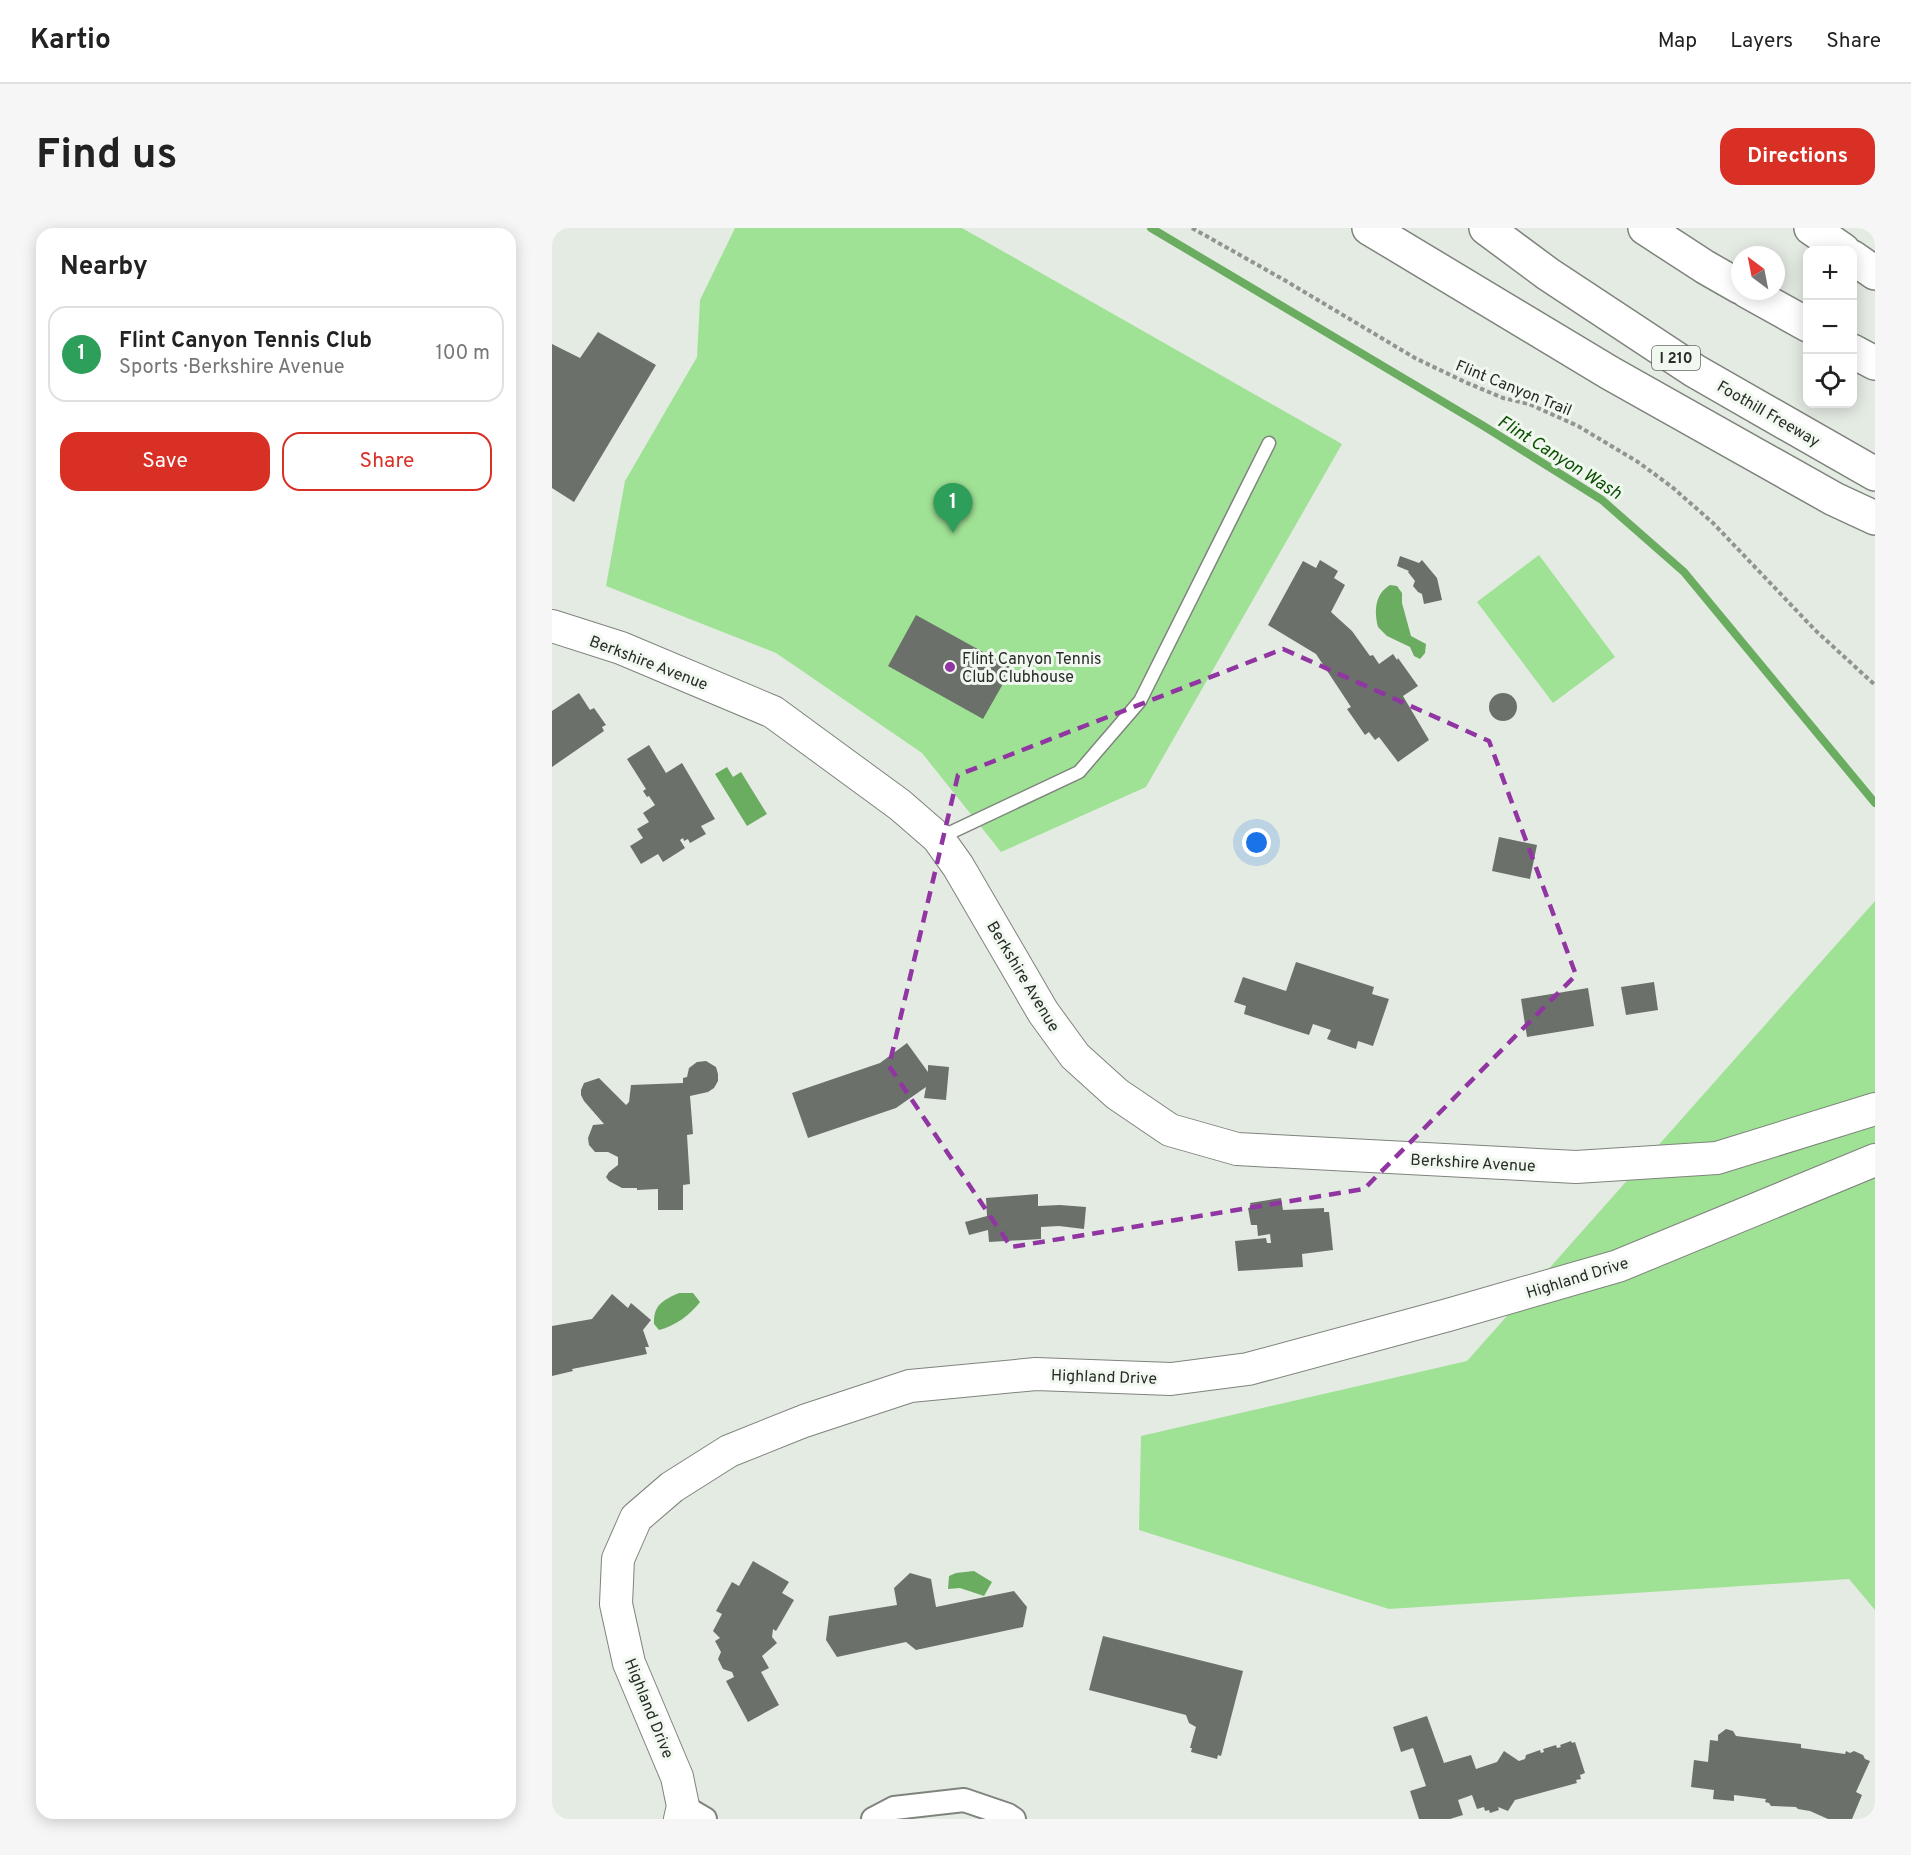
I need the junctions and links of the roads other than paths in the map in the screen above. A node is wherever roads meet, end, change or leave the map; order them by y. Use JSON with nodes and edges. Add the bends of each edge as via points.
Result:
{"nodes":[{"id":1,"x":1369,"y":228,"type":"edge"},
{"id":2,"x":1486,"y":228,"type":"edge"},
{"id":3,"x":1645,"y":228,"type":"edge"},
{"id":4,"x":1810,"y":228,"type":"edge"},
{"id":5,"x":1837,"y":246,"type":"edge"},
{"id":6,"x":1857,"y":260,"type":"edge"},
{"id":7,"x":1875,"y":273,"type":"edge"},
{"id":8,"x":1731,"y":282,"type":"edge"},
{"id":9,"x":1763,"y":300,"type":"edge"},
{"id":10,"x":1803,"y":322,"type":"edge"},
{"id":11,"x":1857,"y":354,"type":"edge"},
{"id":12,"x":1875,"y":363,"type":"edge"},
{"id":13,"x":1269,"y":443,"type":"dead end"},
{"id":14,"x":1875,"y":474,"type":"edge"},
{"id":15,"x":1875,"y":518,"type":"edge"},
{"id":16,"x":552,"y":626,"type":"edge"},
{"id":17,"x":938,"y":838,"type":"junction"},
{"id":18,"x":1875,"y":1109,"type":"edge"},
{"id":19,"x":1875,"y":1160,"type":"edge"},
{"id":20,"x":689,"y":1815,"type":"edge"},
{"id":21,"x":873,"y":1819,"type":"edge"},
{"id":22,"x":1014,"y":1819,"type":"edge"}],
"edges":[{"from":1,"to":15,"type":"highway","via":[[1620,379]]},
{"from":2,"to":14,"type":"highway","name":"Foothill Freeway","number":"I 210","via":[[1695,371]]},
{"from":3,"to":8,"type":"highway"},
{"from":4,"to":5,"type":"highway"},
{"from":6,"to":7,"type":"highway"},
{"from":9,"to":10,"type":"highway"},
{"from":11,"to":12,"type":"highway"},
{"from":13,"to":17,"type":"lane","via":[[1140,701],[1079,772]]},
{"from":16,"to":17,"type":"street","name":"Berkshire Avenue","via":[[621,648],[773,712],[900,805]]},
{"from":17,"to":18,"type":"street","name":"Berkshire Avenue","via":[[990,918],[1043,1012],[1075,1056],[1117,1094],[1170,1130],[1238,1149],[1576,1167],[1717,1158]]},
{"from":19,"to":20,"type":"street","name":"Highland Drive","via":[[1618,1266],[1248,1369],[1171,1379],[1036,1374],[910,1386],[729,1451],[672,1487],[636,1518],[618,1559],[616,1604],[629,1663]]},
{"from":21,"to":22,"type":"street","via":[[894,1808],[964,1800]]}]}
